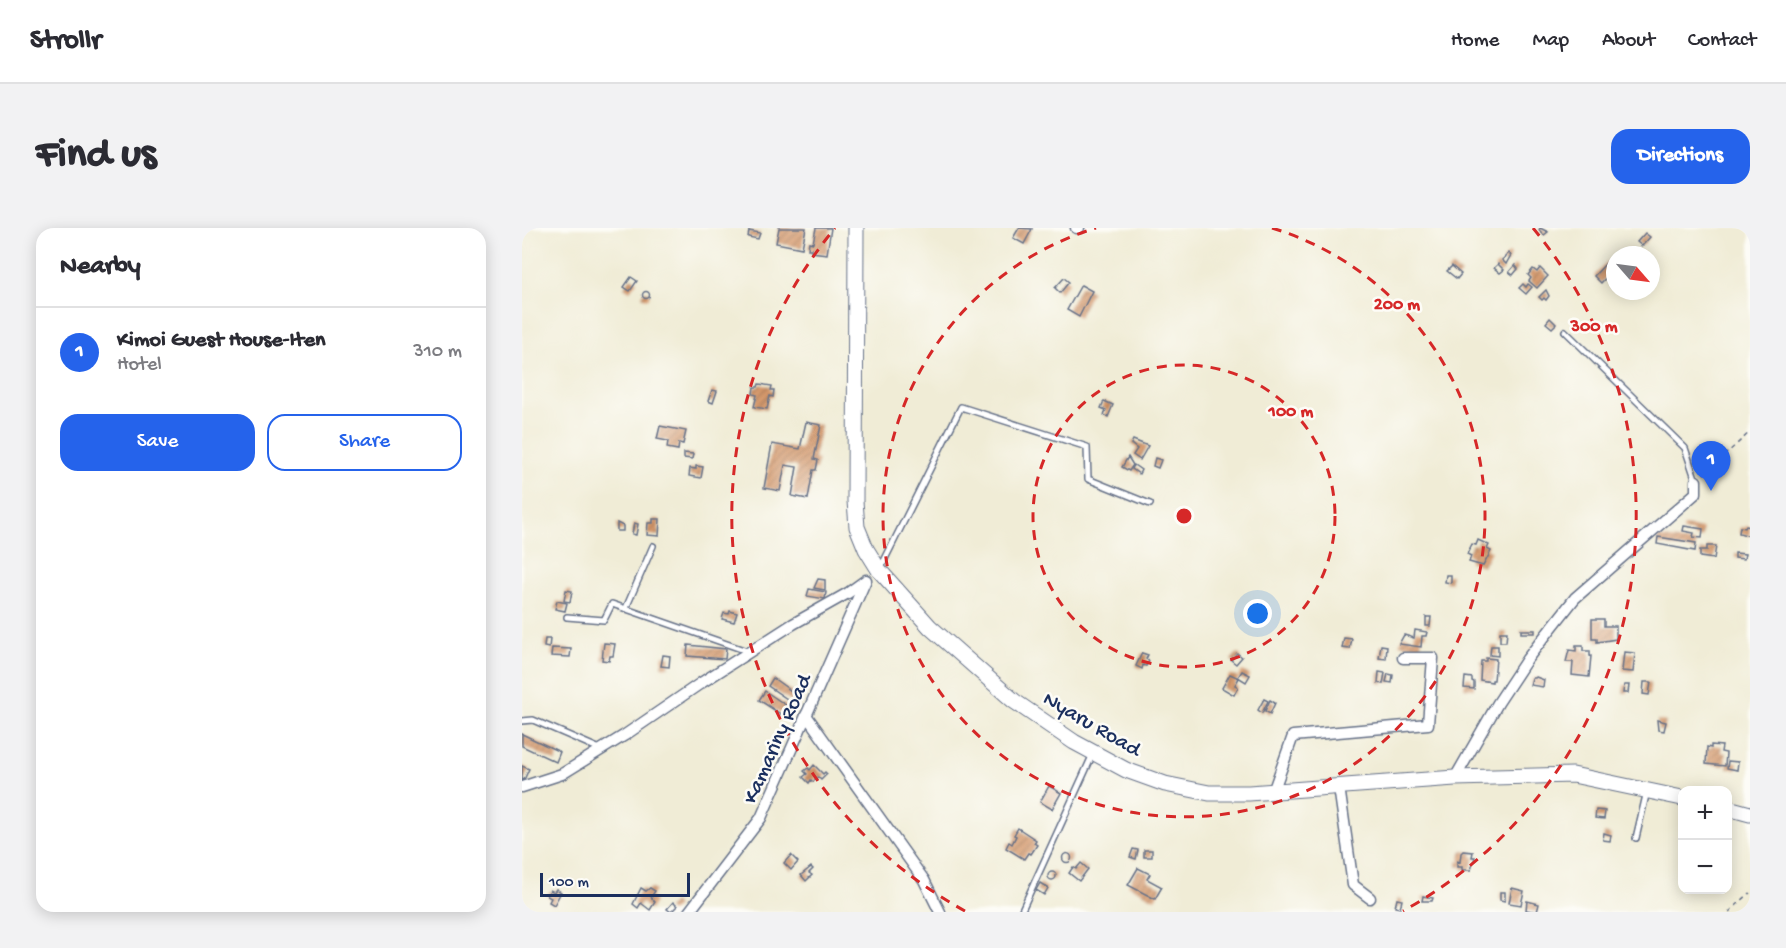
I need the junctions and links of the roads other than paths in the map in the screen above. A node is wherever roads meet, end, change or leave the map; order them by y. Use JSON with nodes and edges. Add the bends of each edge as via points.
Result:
{"nodes":[{"id":1,"x":856,"y":228,"type":"edge"},
{"id":2,"x":1565,"y":331,"type":"dead end"},
{"id":3,"x":1696,"y":481,"type":"joint"},
{"id":4,"x":1150,"y":504,"type":"dead end"},
{"id":5,"x":653,"y":546,"type":"dead end"},
{"id":6,"x":879,"y":570,"type":"junction"},
{"id":7,"x":866,"y":580,"type":"junction"},
{"id":8,"x":626,"y":608,"type":"junction"},
{"id":9,"x":567,"y":616,"type":"dead end"},
{"id":10,"x":749,"y":652,"type":"junction"},
{"id":11,"x":1404,"y":658,"type":"dead end"},
{"id":12,"x":806,"y":715,"type":"junction"},
{"id":13,"x":522,"y":721,"type":"edge"},
{"id":14,"x":602,"y":749,"type":"junction"},
{"id":15,"x":1093,"y":753,"type":"junction"},
{"id":16,"x":1455,"y":778,"type":"junction"},
{"id":17,"x":522,"y":787,"type":"edge"},
{"id":18,"x":1339,"y":787,"type":"junction"},
{"id":19,"x":1647,"y":789,"type":"junction"},
{"id":20,"x":1273,"y":792,"type":"junction"},
{"id":21,"x":1678,"y":797,"type":"edge"},
{"id":22,"x":1732,"y":809,"type":"edge"},
{"id":23,"x":1750,"y":814,"type":"edge"},
{"id":24,"x":1636,"y":838,"type":"dead end"},
{"id":25,"x":1370,"y":898,"type":"dead end"},
{"id":26,"x":689,"y":912,"type":"edge"},
{"id":27,"x":940,"y":912,"type":"edge"},
{"id":28,"x":1021,"y":912,"type":"edge"}],
"edges":[{"from":1,"to":6,"type":"main road","name":"Nyaru Road","via":[[855,501],[857,527]]},
{"from":2,"to":3,"type":"lane","via":[[1684,448]]},
{"from":3,"to":16,"type":"street","via":[[1696,493],[1575,598],[1527,658]]},
{"from":4,"to":6,"type":"lane","via":[[1088,478],[1087,447],[961,406]]},
{"from":5,"to":8,"type":"lane"},
{"from":6,"to":7,"type":"street","name":"Kamariny Road"},
{"from":6,"to":15,"type":"main road","name":"Nyaru Road","via":[[930,627],[1014,701]]},
{"from":7,"to":10,"type":"street"},
{"from":7,"to":12,"type":"street","name":"Kamariny Road"},
{"from":8,"to":9,"type":"lane","via":[[612,604],[604,620]]},
{"from":8,"to":10,"type":"lane"},
{"from":10,"to":14,"type":"street"},
{"from":11,"to":20,"type":"street","via":[[1433,658],[1428,724],[1293,736]]},
{"from":12,"to":26,"type":"street","name":"Kamariny Road","via":[[761,818]]},
{"from":12,"to":27,"type":"street","via":[[924,880]]},
{"from":13,"to":14,"type":"lane","via":[[533,720]]},
{"from":14,"to":17,"type":"street","via":[[562,774]]},
{"from":15,"to":20,"type":"main road","name":"Nyaru Road","via":[[1165,784],[1209,793]]},
{"from":15,"to":28,"type":"lane"},
{"from":16,"to":18,"type":"main road","name":"Nyaru Road"},
{"from":16,"to":19,"type":"main road","name":"Nyaru Road","via":[[1573,775]]},
{"from":18,"to":20,"type":"main road","name":"Nyaru Road"},
{"from":18,"to":25,"type":"street","via":[[1353,885]]},
{"from":19,"to":21,"type":"main road","name":"Nyaru Road"},
{"from":19,"to":24,"type":"lane"},
{"from":22,"to":23,"type":"main road"}]}
